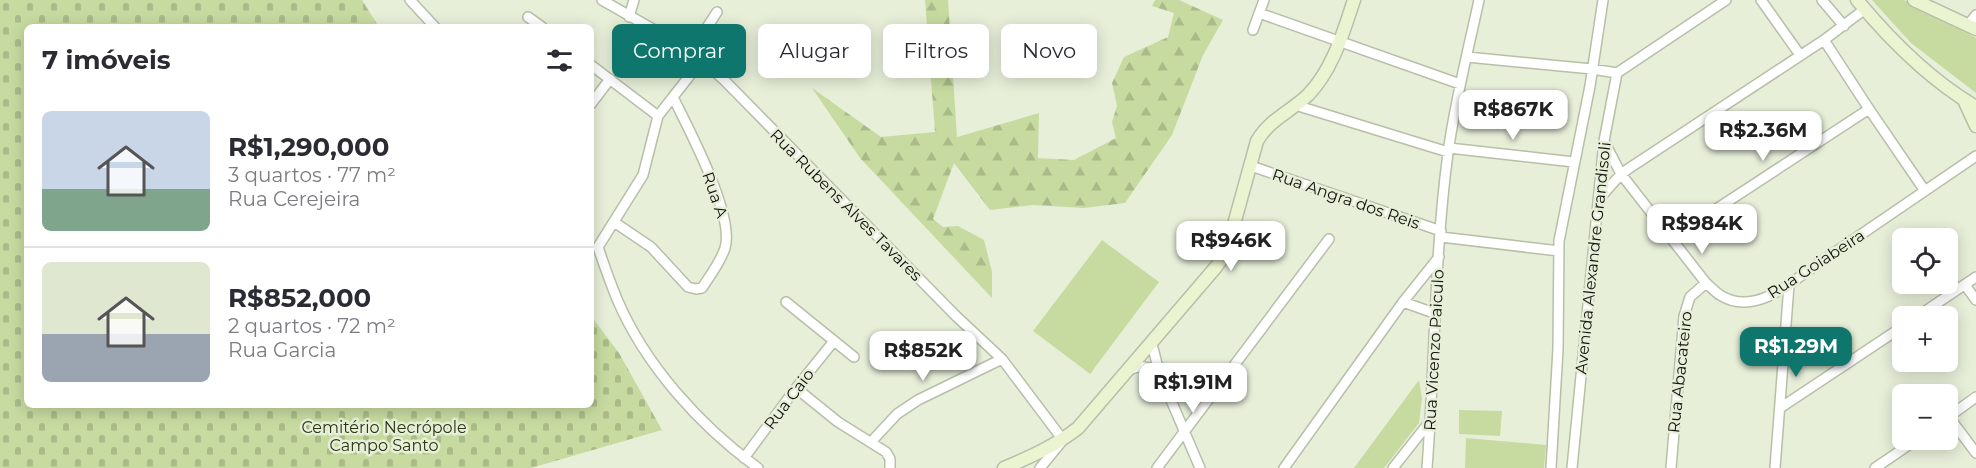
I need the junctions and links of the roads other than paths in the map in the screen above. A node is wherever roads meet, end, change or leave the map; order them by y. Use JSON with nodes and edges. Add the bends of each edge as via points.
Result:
{"nodes":[{"id":1,"x":410,"y":0,"type":"edge"},
{"id":2,"x":602,"y":0,"type":"edge"},
{"id":3,"x":634,"y":0,"type":"edge"},
{"id":4,"x":1264,"y":0,"type":"edge"},
{"id":5,"x":1354,"y":0,"type":"edge"},
{"id":6,"x":1479,"y":0,"type":"edge"},
{"id":7,"x":1603,"y":0,"type":"edge"},
{"id":8,"x":1726,"y":0,"type":"edge"},
{"id":9,"x":1761,"y":0,"type":"edge"},
{"id":10,"x":1822,"y":0,"type":"edge"},
{"id":11,"x":1914,"y":0,"type":"edge"},
{"id":12,"x":1861,"y":5,"type":"edge"},
{"id":13,"x":717,"y":12,"type":"dead end"},
{"id":14,"x":1259,"y":13,"type":"junction"},
{"id":15,"x":528,"y":17,"type":"dead end"},
{"id":16,"x":630,"y":17,"type":"junction"},
{"id":17,"x":1973,"y":23,"type":"edge"},
{"id":18,"x":432,"y":24,"type":"edge"},
{"id":19,"x":538,"y":24,"type":"edge"},
{"id":20,"x":644,"y":24,"type":"edge"},
{"id":21,"x":709,"y":24,"type":"edge"},
{"id":22,"x":1844,"y":26,"type":"junction"},
{"id":23,"x":1253,"y":30,"type":"dead end"},
{"id":24,"x":1824,"y":40,"type":"junction"},
{"id":25,"x":1340,"y":42,"type":"junction"},
{"id":26,"x":1800,"y":55,"type":"junction"},
{"id":27,"x":1467,"y":57,"type":"junction"},
{"id":28,"x":594,"y":67,"type":"edge"},
{"id":29,"x":1592,"y":69,"type":"junction"},
{"id":30,"x":1617,"y":73,"type":"junction"},
{"id":31,"x":688,"y":78,"type":"edge"},
{"id":32,"x":722,"y":78,"type":"edge"},
{"id":33,"x":610,"y":79,"type":"junction"},
{"id":34,"x":1460,"y":84,"type":"junction"},
{"id":35,"x":673,"y":97,"type":"junction"},
{"id":36,"x":594,"y":100,"type":"edge"},
{"id":37,"x":1964,"y":100,"type":"junction"},
{"id":38,"x":1295,"y":105,"type":"junction"},
{"id":39,"x":1976,"y":107,"type":"edge"},
{"id":40,"x":1869,"y":109,"type":"junction"},
{"id":41,"x":658,"y":116,"type":"junction"},
{"id":42,"x":1976,"y":126,"type":"edge"},
{"id":43,"x":1604,"y":141,"type":"junction"},
{"id":44,"x":1449,"y":150,"type":"junction"},
{"id":45,"x":1976,"y":156,"type":"edge"},
{"id":46,"x":1574,"y":162,"type":"junction"},
{"id":47,"x":1251,"y":166,"type":"junction"},
{"id":48,"x":1621,"y":174,"type":"junction"},
{"id":49,"x":1925,"y":191,"type":"junction"},
{"id":50,"x":1598,"y":200,"type":"junction"},
{"id":51,"x":614,"y":222,"type":"junction"},
{"id":52,"x":1441,"y":234,"type":"junction"},
{"id":53,"x":1672,"y":238,"type":"junction"},
{"id":54,"x":1329,"y":239,"type":"dead end"},
{"id":55,"x":594,"y":245,"type":"edge"},
{"id":56,"x":1559,"y":250,"type":"junction"},
{"id":57,"x":1439,"y":257,"type":"junction"},
{"id":58,"x":1976,"y":277,"type":"edge"},
{"id":59,"x":1706,"y":283,"type":"junction"},
{"id":60,"x":1789,"y":285,"type":"junction"},
{"id":61,"x":1965,"y":285,"type":"junction"},
{"id":62,"x":1976,"y":300,"type":"edge"},
{"id":63,"x":786,"y":302,"type":"dead end"},
{"id":64,"x":1403,"y":302,"type":"junction"},
{"id":65,"x":1933,"y":306,"type":"edge"},
{"id":66,"x":1434,"y":313,"type":"junction"},
{"id":67,"x":1892,"y":334,"type":"edge"},
{"id":68,"x":834,"y":341,"type":"junction"},
{"id":69,"x":1152,"y":344,"type":"junction"},
{"id":70,"x":854,"y":357,"type":"dead end"},
{"id":71,"x":1002,"y":359,"type":"junction"},
{"id":72,"x":1129,"y":370,"type":"junction"},
{"id":73,"x":1159,"y":372,"type":"junction"},
{"id":74,"x":796,"y":388,"type":"junction"},
{"id":75,"x":1976,"y":397,"type":"edge"},
{"id":76,"x":1780,"y":408,"type":"junction"},
{"id":77,"x":1958,"y":410,"type":"edge"},
{"id":78,"x":1431,"y":420,"type":"junction"},
{"id":79,"x":1185,"y":430,"type":"junction"},
{"id":80,"x":1958,"y":430,"type":"edge"},
{"id":81,"x":1064,"y":440,"type":"junction"},
{"id":82,"x":871,"y":442,"type":"junction"},
{"id":83,"x":1901,"y":450,"type":"edge"},
{"id":84,"x":1976,"y":453,"type":"edge"},
{"id":85,"x":744,"y":458,"type":"junction"},
{"id":86,"x":758,"y":468,"type":"edge"},
{"id":87,"x":890,"y":468,"type":"edge"},
{"id":88,"x":1004,"y":468,"type":"edge"},
{"id":89,"x":1040,"y":468,"type":"edge"},
{"id":90,"x":1157,"y":468,"type":"edge"},
{"id":91,"x":1200,"y":468,"type":"edge"},
{"id":92,"x":1284,"y":468,"type":"edge"},
{"id":93,"x":1393,"y":468,"type":"edge"},
{"id":94,"x":1427,"y":468,"type":"edge"},
{"id":95,"x":1551,"y":468,"type":"edge"},
{"id":96,"x":1572,"y":468,"type":"edge"},
{"id":97,"x":1671,"y":468,"type":"edge"},
{"id":98,"x":1774,"y":468,"type":"edge"},
{"id":99,"x":1875,"y":468,"type":"edge"}],
"edges":[{"from":1,"to":18,"type":"street"},
{"from":2,"to":16,"type":"street","name":"Rua Rubens Alves Tavares"},
{"from":3,"to":16,"type":"street"},
{"from":4,"to":14,"type":"street"},
{"from":5,"to":25,"type":"main road"},
{"from":6,"to":27,"type":"street","name":"Rua Vicenzo Paiculo"},
{"from":7,"to":29,"type":"street","name":"Avenida Alexandre Grandisoli"},
{"from":8,"to":30,"type":"street"},
{"from":9,"to":26,"type":"street"},
{"from":10,"to":22,"type":"street"},
{"from":11,"to":17,"type":"main road"},
{"from":12,"to":22,"type":"street"},
{"from":12,"to":37,"type":"main road","via":[[1906,54]]},
{"from":13,"to":21,"type":"street"},
{"from":14,"to":23,"type":"street"},
{"from":14,"to":25,"type":"street"},
{"from":15,"to":19,"type":"street"},
{"from":16,"to":20,"type":"street","name":"Rua Rubens Alves Tavares"},
{"from":22,"to":24,"type":"street"},
{"from":24,"to":26,"type":"street"},
{"from":24,"to":40,"type":"street"},
{"from":25,"to":34,"type":"street"},
{"from":25,"to":38,"type":"main road","via":[[1317,85]]},
{"from":26,"to":48,"type":"street"},
{"from":27,"to":29,"type":"street"},
{"from":27,"to":34,"type":"street","name":"Rua Vicenzo Paiculo"},
{"from":28,"to":33,"type":"street"},
{"from":29,"to":30,"type":"street"},
{"from":29,"to":46,"type":"street","name":"Avenida Alexandre Grandisoli"},
{"from":30,"to":43,"type":"street","name":"Avenida Alexandre Grandisoli"},
{"from":31,"to":35,"type":"street"},
{"from":32,"to":71,"type":"street","name":"Rua Rubens Alves Tavares"},
{"from":33,"to":36,"type":"street"},
{"from":33,"to":41,"type":"street"},
{"from":34,"to":44,"type":"street","name":"Rua Vicenzo Paiculo"},
{"from":35,"to":41,"type":"street"},
{"from":35,"to":51,"type":"street","name":"Rua A","via":[[720,203],[726,230],[725,250],[704,286],[688,287],[651,247]]},
{"from":37,"to":39,"type":"main road"},
{"from":37,"to":42,"type":"main road"},
{"from":38,"to":44,"type":"street"},
{"from":38,"to":47,"type":"main road","via":[[1265,129],[1257,141]]},
{"from":40,"to":49,"type":"street"},
{"from":40,"to":53,"type":"street"},
{"from":41,"to":51,"type":"street","via":[[643,175]]},
{"from":43,"to":48,"type":"street","name":"Rua Goiabeira"},
{"from":43,"to":50,"type":"street","name":"Avenida Alexandre Grandisoli"},
{"from":44,"to":46,"type":"street"},
{"from":44,"to":52,"type":"street","name":"Rua Vicenzo Paiculo"},
{"from":45,"to":49,"type":"street","name":"Rua Goiabeira"},
{"from":46,"to":56,"type":"street","name":"Avenida Alexandre Grandisoli"},
{"from":47,"to":52,"type":"street","name":"Rua Angra dos Reis"},
{"from":47,"to":69,"type":"main road","via":[[1226,253]]},
{"from":48,"to":50,"type":"street"},
{"from":48,"to":53,"type":"street","name":"Rua Goiabeira"},
{"from":49,"to":60,"type":"street","name":"Rua Goiabeira"},
{"from":50,"to":96,"type":"street","name":"Avenida Alexandre Grandisoli"},
{"from":51,"to":55,"type":"street"},
{"from":52,"to":56,"type":"street","name":"Rua Angra dos Reis"},
{"from":52,"to":57,"type":"street","name":"Rua Vicenzo Paiculo"},
{"from":53,"to":59,"type":"street","name":"Rua Goiabeira"},
{"from":54,"to":79,"type":"street"},
{"from":55,"to":85,"type":"street","via":[[640,342],[691,411]]},
{"from":56,"to":95,"type":"street","name":"Avenida Alexandre Grandisoli"},
{"from":57,"to":64,"type":"street"},
{"from":57,"to":66,"type":"street","name":"Rua Vicenzo Paiculo"},
{"from":58,"to":61,"type":"street"},
{"from":59,"to":60,"type":"street","name":"Rua Goiabeira","via":[[1721,296],[1735,301],[1768,297]]},
{"from":59,"to":97,"type":"street","name":"Rua Abacateiro","via":[[1690,297],[1684,316]]},
{"from":60,"to":76,"type":"street"},
{"from":61,"to":62,"type":"street"},
{"from":61,"to":65,"type":"street"},
{"from":63,"to":68,"type":"street"},
{"from":64,"to":66,"type":"street"},
{"from":64,"to":92,"type":"street"},
{"from":66,"to":78,"type":"street","name":"Rua Vicenzo Paiculo"},
{"from":67,"to":76,"type":"street"},
{"from":68,"to":70,"type":"street"},
{"from":68,"to":74,"type":"street","name":"Rua Caio"},
{"from":69,"to":72,"type":"main road"},
{"from":69,"to":73,"type":"street"},
{"from":71,"to":81,"type":"street","name":"Rua Rubens Alves Tavares"},
{"from":71,"to":82,"type":"street","via":[[918,400],[897,414]]},
{"from":72,"to":73,"type":"street","via":[[1145,366]]},
{"from":72,"to":81,"type":"main road"},
{"from":73,"to":79,"type":"street"},
{"from":74,"to":82,"type":"street","via":[[838,423]]},
{"from":74,"to":85,"type":"street","name":"Rua Caio"},
{"from":75,"to":77,"type":"street"},
{"from":76,"to":98,"type":"street"},
{"from":78,"to":93,"type":"street"},
{"from":78,"to":94,"type":"street","name":"Rua Vicenzo Paiculo"},
{"from":79,"to":90,"type":"street"},
{"from":79,"to":91,"type":"street"},
{"from":80,"to":84,"type":"street"},
{"from":81,"to":88,"type":"main road"},
{"from":81,"to":89,"type":"street"},
{"from":82,"to":87,"type":"street","via":[[886,452]]},
{"from":83,"to":99,"type":"street"},
{"from":85,"to":86,"type":"street"}]}
